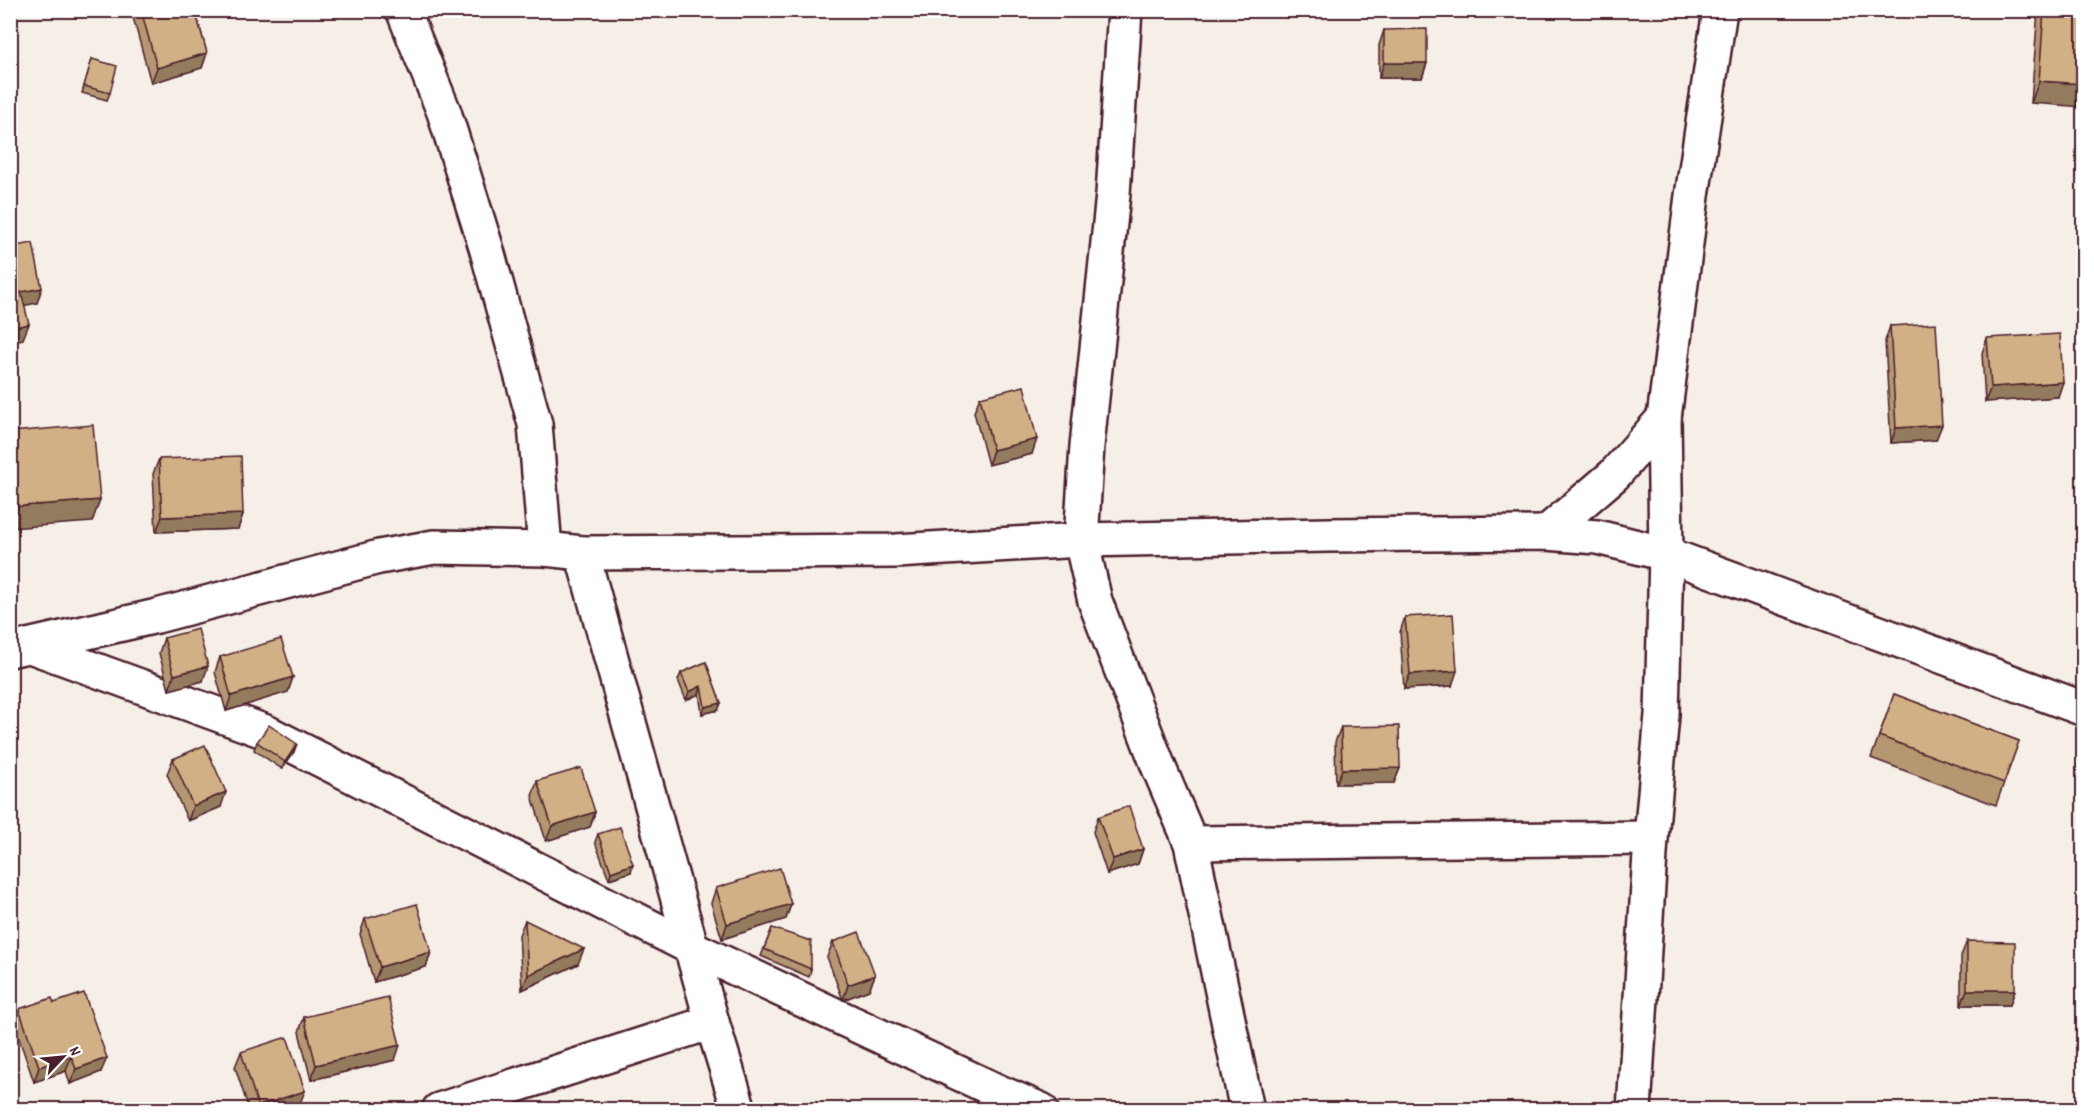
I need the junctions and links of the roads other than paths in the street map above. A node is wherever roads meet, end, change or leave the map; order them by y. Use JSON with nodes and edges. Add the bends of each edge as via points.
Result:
{"nodes":[{"id":1,"x":403,"y":10,"type":"edge"},
{"id":2,"x":1125,"y":10,"type":"edge"},
{"id":3,"x":1720,"y":10,"type":"edge"},
{"id":4,"x":1664,"y":418,"type":"junction"},
{"id":5,"x":1546,"y":533,"type":"junction"},
{"id":6,"x":1081,"y":540,"type":"junction"},
{"id":7,"x":545,"y":549,"type":"junction"},
{"id":8,"x":582,"y":553,"type":"junction"},
{"id":9,"x":1666,"y":554,"type":"junction"},
{"id":10,"x":20,"y":648,"type":"edge"},
{"id":11,"x":2084,"y":709,"type":"edge"},
{"id":12,"x":1651,"y":838,"type":"junction"},
{"id":13,"x":1191,"y":843,"type":"junction"},
{"id":14,"x":692,"y":948,"type":"junction"},
{"id":15,"x":712,"y":1022,"type":"junction"},
{"id":16,"x":1002,"y":1101,"type":"edge"},
{"id":17,"x":440,"y":1110,"type":"edge"},
{"id":18,"x":740,"y":1110,"type":"edge"},
{"id":19,"x":1041,"y":1110,"type":"edge"},
{"id":20,"x":1247,"y":1110,"type":"edge"},
{"id":21,"x":1634,"y":1110,"type":"edge"}],
"edges":[{"from":1,"to":7,"type":"street","via":[[444,112],[535,424]]},
{"from":2,"to":6,"type":"street","via":[[1113,194]]},
{"from":3,"to":4,"type":"street"},
{"from":4,"to":5,"type":"street","via":[[1614,475]]},
{"from":4,"to":9,"type":"street"},
{"from":5,"to":6,"type":"street"},
{"from":5,"to":9,"type":"street","via":[[1597,537]]},
{"from":6,"to":8,"type":"street","via":[[896,551]]},
{"from":6,"to":13,"type":"street","via":[[1095,601]]},
{"from":7,"to":8,"type":"street"},
{"from":7,"to":10,"type":"street","via":[[434,547],[380,557]]},
{"from":8,"to":14,"type":"street"},
{"from":9,"to":11,"type":"street"},
{"from":9,"to":12,"type":"street","via":[[1662,715]]},
{"from":10,"to":14,"type":"street","via":[[266,732]]},
{"from":12,"to":13,"type":"street"},
{"from":12,"to":21,"type":"street"},
{"from":13,"to":20,"type":"street"},
{"from":14,"to":15,"type":"street"},
{"from":14,"to":16,"type":"street"},
{"from":15,"to":17,"type":"street"},
{"from":15,"to":18,"type":"street"},
{"from":16,"to":19,"type":"street"}]}
